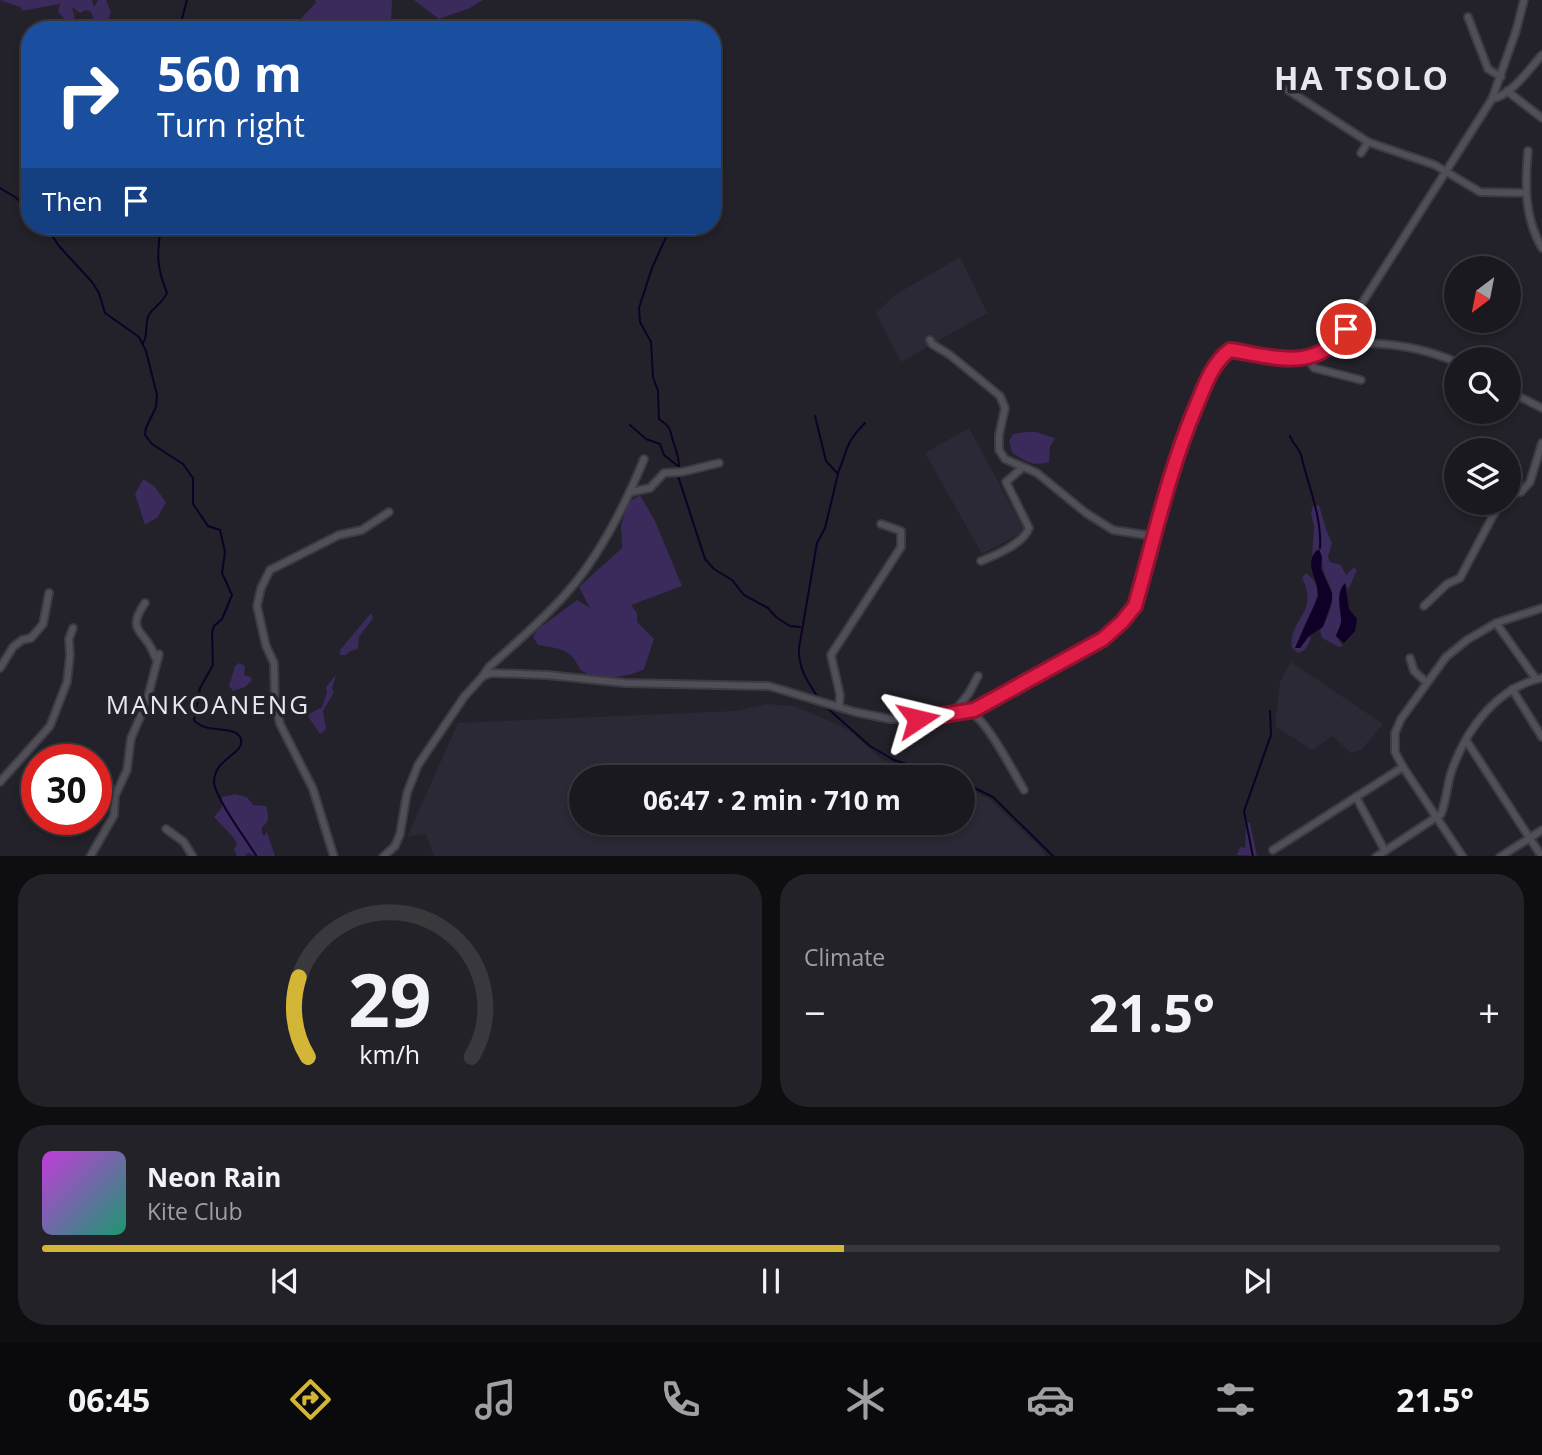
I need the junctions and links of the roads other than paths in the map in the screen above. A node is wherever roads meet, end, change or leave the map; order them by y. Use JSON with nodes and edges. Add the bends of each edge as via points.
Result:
{"nodes":[{"id":1,"x":1524,"y":0,"type":"edge"},
{"id":2,"x":1468,"y":17,"type":"dead end"},
{"id":3,"x":1542,"y":55,"type":"edge"},
{"id":4,"x":1501,"y":77,"type":"junction"},
{"id":5,"x":1288,"y":90,"type":"dead end"},
{"id":6,"x":1507,"y":90,"type":"junction"},
{"id":7,"x":1492,"y":99,"type":"junction"},
{"id":8,"x":1542,"y":118,"type":"edge"},
{"id":9,"x":1368,"y":142,"type":"junction"},
{"id":10,"x":1528,"y":151,"type":"dead end"},
{"id":11,"x":1361,"y":153,"type":"dead end"},
{"id":12,"x":1444,"y":172,"type":"junction"},
{"id":13,"x":1526,"y":193,"type":"junction"},
{"id":14,"x":1542,"y":247,"type":"edge"},
{"id":15,"x":930,"y":340,"type":"dead end"},
{"id":16,"x":1336,"y":344,"type":"junction"},
{"id":17,"x":1307,"y":358,"type":"junction"},
{"id":18,"x":1444,"y":358,"type":"edge"},
{"id":19,"x":1361,"y":380,"type":"dead end"},
{"id":20,"x":1521,"y":398,"type":"edge"},
{"id":21,"x":1542,"y":408,"type":"edge"},
{"id":22,"x":1542,"y":443,"type":"edge"},
{"id":23,"x":644,"y":459,"type":"dead end"},
{"id":24,"x":719,"y":463,"type":"dead end"},
{"id":25,"x":1022,"y":468,"type":"junction"},
{"id":26,"x":631,"y":492,"type":"junction"},
{"id":27,"x":1521,"y":492,"type":"edge"},
{"id":28,"x":389,"y":512,"type":"dead end"},
{"id":29,"x":1494,"y":515,"type":"edge"},
{"id":30,"x":881,"y":524,"type":"dead end"},
{"id":31,"x":1153,"y":536,"type":"junction"},
{"id":32,"x":981,"y":561,"type":"dead end"},
{"id":33,"x":49,"y":593,"type":"dead end"},
{"id":34,"x":145,"y":603,"type":"dead end"},
{"id":35,"x":1424,"y":606,"type":"dead end"},
{"id":36,"x":1542,"y":608,"type":"edge"},
{"id":37,"x":1496,"y":623,"type":"junction"},
{"id":38,"x":73,"y":628,"type":"dead end"},
{"id":39,"x":1410,"y":658,"type":"dead end"},
{"id":40,"x":0,"y":668,"type":"edge"},
{"id":41,"x":482,"y":676,"type":"junction"},
{"id":42,"x":978,"y":676,"type":"dead end"},
{"id":43,"x":1539,"y":679,"type":"edge"},
{"id":44,"x":1426,"y":682,"type":"junction"},
{"id":45,"x":1512,"y":690,"type":"junction"},
{"id":46,"x":839,"y":707,"type":"junction"},
{"id":47,"x":974,"y":710,"type":"junction"},
{"id":48,"x":959,"y":711,"type":"junction"},
{"id":49,"x":1542,"y":737,"type":"edge"},
{"id":50,"x":1466,"y":740,"type":"junction"},
{"id":51,"x":1403,"y":767,"type":"junction"},
{"id":52,"x":0,"y":782,"type":"edge"},
{"id":53,"x":1024,"y":790,"type":"dead end"},
{"id":54,"x":1356,"y":797,"type":"junction"},
{"id":55,"x":1436,"y":817,"type":"junction"},
{"id":56,"x":166,"y":829,"type":"dead end"},
{"id":57,"x":1542,"y":830,"type":"edge"},
{"id":58,"x":1530,"y":837,"type":"junction"},
{"id":59,"x":1273,"y":850,"type":"dead end"},
{"id":60,"x":1385,"y":850,"type":"junction"},
{"id":61,"x":90,"y":856,"type":"edge"},
{"id":62,"x":193,"y":856,"type":"edge"},
{"id":63,"x":334,"y":856,"type":"edge"},
{"id":64,"x":383,"y":856,"type":"edge"},
{"id":65,"x":1376,"y":856,"type":"edge"},
{"id":66,"x":1463,"y":856,"type":"edge"},
{"id":67,"x":1500,"y":856,"type":"edge"},
{"id":68,"x":1542,"y":856,"type":"edge"}],
"edges":[{"from":1,"to":4,"type":"street"},
{"from":2,"to":4,"type":"street","via":[[1488,69]]},
{"from":3,"to":6,"type":"street"},
{"from":4,"to":7,"type":"street"},
{"from":5,"to":9,"type":"street"},
{"from":6,"to":7,"type":"street"},
{"from":6,"to":8,"type":"street"},
{"from":7,"to":12,"type":"street"},
{"from":9,"to":11,"type":"street"},
{"from":9,"to":12,"type":"street","via":[[1435,164]]},
{"from":10,"to":13,"type":"street"},
{"from":12,"to":13,"type":"street","via":[[1480,192]]},
{"from":12,"to":16,"type":"street"},
{"from":13,"to":14,"type":"street","via":[[1530,226]]},
{"from":15,"to":25,"type":"street","via":[[1000,396],[1004,408],[999,450]]},
{"from":16,"to":17,"type":"street"},
{"from":16,"to":18,"type":"street","via":[[1415,347]]},
{"from":17,"to":19,"type":"street","via":[[1314,368]]},
{"from":17,"to":31,"type":"street","via":[[1230,350],[1220,358],[1175,459]]},
{"from":20,"to":21,"type":"street"},
{"from":22,"to":27,"type":"street","via":[[1530,482]]},
{"from":23,"to":26,"type":"street"},
{"from":24,"to":26,"type":"street","via":[[664,473],[650,488]]},
{"from":25,"to":31,"type":"street","via":[[1038,473],[1113,530]]},
{"from":25,"to":32,"type":"street","via":[[1006,482],[1029,528],[1027,535]]},
{"from":26,"to":41,"type":"street","via":[[607,537],[564,597]]},
{"from":28,"to":63,"type":"street","via":[[362,530],[339,535],[270,570],[257,606],[274,663],[279,724],[313,789]]},
{"from":29,"to":35,"type":"street","via":[[1460,578]]},
{"from":30,"to":46,"type":"street","via":[[901,531],[901,547],[831,655],[841,695]]},
{"from":31,"to":47,"type":"street","via":[[1135,606],[1122,622],[1103,639]]},
{"from":33,"to":40,"type":"street","via":[[43,624],[13,647]]},
{"from":34,"to":61,"type":"street","via":[[135,624],[158,656],[146,704],[131,738],[114,816]]},
{"from":36,"to":37,"type":"street"},
{"from":37,"to":43,"type":"street"},
{"from":37,"to":44,"type":"street","via":[[1466,640]]},
{"from":38,"to":52,"type":"street","via":[[68,639],[67,682],[50,726]]},
{"from":39,"to":44,"type":"street","via":[[1413,671]]},
{"from":41,"to":46,"type":"street","via":[[769,686]]},
{"from":41,"to":64,"type":"street","via":[[418,765],[407,793],[400,834]]},
{"from":42,"to":48,"type":"street"},
{"from":43,"to":45,"type":"street"},
{"from":44,"to":51,"type":"street","via":[[1395,733],[1395,752]]},
{"from":45,"to":49,"type":"street"},
{"from":45,"to":50,"type":"street","via":[[1498,699]]},
{"from":46,"to":48,"type":"street","via":[[890,719]]},
{"from":47,"to":48,"type":"street"},
{"from":47,"to":53,"type":"street"},
{"from":50,"to":55,"type":"street","via":[[1452,768],[1443,811]]},
{"from":50,"to":58,"type":"street"},
{"from":51,"to":54,"type":"street"},
{"from":51,"to":55,"type":"street"},
{"from":54,"to":59,"type":"street"},
{"from":54,"to":60,"type":"street"},
{"from":55,"to":60,"type":"street"},
{"from":55,"to":66,"type":"street"},
{"from":56,"to":62,"type":"street","via":[[184,842]]},
{"from":57,"to":58,"type":"street"},
{"from":58,"to":67,"type":"street"},
{"from":58,"to":68,"type":"street"},
{"from":60,"to":65,"type":"street"}]}
